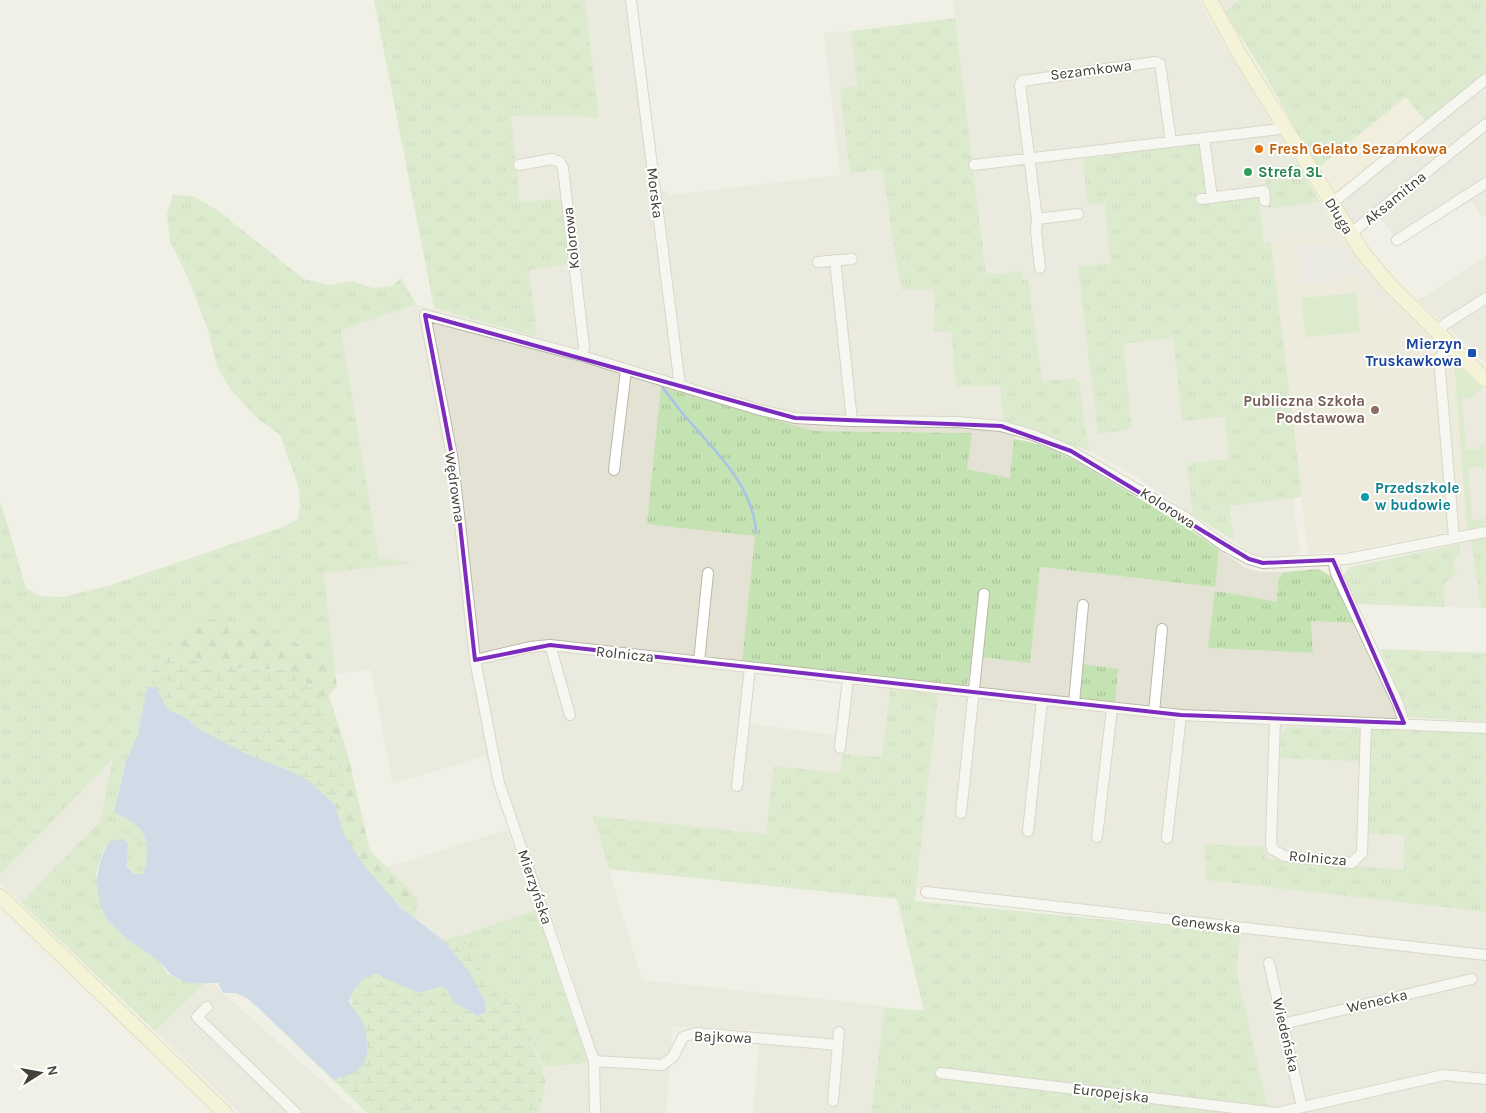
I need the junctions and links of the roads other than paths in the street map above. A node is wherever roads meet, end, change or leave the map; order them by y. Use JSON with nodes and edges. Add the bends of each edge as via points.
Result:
{"nodes":[{"id":1,"x":631,"y":0,"type":"edge"},
{"id":2,"x":1210,"y":0,"type":"edge"},
{"id":3,"x":1486,"y":79,"type":"edge"},
{"id":4,"x":1486,"y":124,"type":"edge"},
{"id":5,"x":1284,"y":126,"type":"junction"},
{"id":6,"x":1204,"y":138,"type":"junction"},
{"id":7,"x":1171,"y":142,"type":"junction"},
{"id":8,"x":1029,"y":159,"type":"junction"},
{"id":9,"x":519,"y":165,"type":"dead end"},
{"id":10,"x":974,"y":166,"type":"dead end"},
{"id":11,"x":1486,"y":183,"type":"edge"},
{"id":12,"x":1212,"y":198,"type":"junction"},
{"id":13,"x":1201,"y":199,"type":"dead end"},
{"id":14,"x":1265,"y":201,"type":"dead end"},
{"id":15,"x":1331,"y":204,"type":"junction"},
{"id":16,"x":1078,"y":214,"type":"dead end"},
{"id":17,"x":1037,"y":218,"type":"junction"},
{"id":18,"x":1350,"y":234,"type":"junction"},
{"id":19,"x":1397,"y":240,"type":"dead end"},
{"id":20,"x":852,"y":259,"type":"dead end"},
{"id":21,"x":835,"y":260,"type":"junction"},
{"id":22,"x":818,"y":262,"type":"dead end"},
{"id":23,"x":1040,"y":268,"type":"dead end"},
{"id":24,"x":1486,"y":298,"type":"edge"},
{"id":25,"x":425,"y":315,"type":"joint"},
{"id":26,"x":1437,"y":332,"type":"junction"},
{"id":27,"x":1451,"y":346,"type":"junction"},
{"id":28,"x":582,"y":356,"type":"junction"},
{"id":29,"x":626,"y":370,"type":"junction"},
{"id":30,"x":1486,"y":380,"type":"edge"},
{"id":31,"x":680,"y":386,"type":"junction"},
{"id":32,"x":852,"y":421,"type":"junction"},
{"id":33,"x":614,"y":470,"type":"dead end"},
{"id":34,"x":1486,"y":532,"type":"edge"},
{"id":35,"x":1454,"y":538,"type":"junction"},
{"id":36,"x":1333,"y":560,"type":"junction"},
{"id":37,"x":708,"y":573,"type":"dead end"},
{"id":38,"x":984,"y":594,"type":"dead end"},
{"id":39,"x":1083,"y":605,"type":"dead end"},
{"id":40,"x":1162,"y":629,"type":"dead end"},
{"id":41,"x":550,"y":646,"type":"junction"},
{"id":42,"x":475,"y":660,"type":"junction"},
{"id":43,"x":699,"y":662,"type":"junction"},
{"id":44,"x":750,"y":668,"type":"junction"},
{"id":45,"x":848,"y":679,"type":"junction"},
{"id":46,"x":974,"y":692,"type":"junction"},
{"id":47,"x":1042,"y":700,"type":"junction"},
{"id":48,"x":1074,"y":704,"type":"junction"},
{"id":49,"x":1112,"y":708,"type":"junction"},
{"id":50,"x":1154,"y":712,"type":"junction"},
{"id":51,"x":570,"y":715,"type":"dead end"},
{"id":52,"x":1181,"y":715,"type":"junction"},
{"id":53,"x":1275,"y":719,"type":"junction"},
{"id":54,"x":1366,"y":723,"type":"junction"},
{"id":55,"x":1404,"y":723,"type":"junction"},
{"id":56,"x":1486,"y":728,"type":"edge"},
{"id":57,"x":840,"y":748,"type":"dead end"},
{"id":58,"x":737,"y":786,"type":"dead end"},
{"id":59,"x":961,"y":813,"type":"dead end"},
{"id":60,"x":1028,"y":831,"type":"dead end"},
{"id":61,"x":1097,"y":837,"type":"dead end"},
{"id":62,"x":1167,"y":838,"type":"dead end"},
{"id":63,"x":926,"y":892,"type":"dead end"},
{"id":64,"x":0,"y":896,"type":"edge"},
{"id":65,"x":1486,"y":955,"type":"edge"},
{"id":66,"x":1269,"y":963,"type":"dead end"},
{"id":67,"x":1472,"y":979,"type":"dead end"},
{"id":68,"x":207,"y":1007,"type":"dead end"},
{"id":69,"x":1283,"y":1024,"type":"junction"},
{"id":70,"x":839,"y":1032,"type":"dead end"},
{"id":71,"x":838,"y":1045,"type":"junction"},
{"id":72,"x":594,"y":1061,"type":"junction"},
{"id":73,"x":941,"y":1073,"type":"dead end"},
{"id":74,"x":1486,"y":1079,"type":"edge"},
{"id":75,"x":833,"y":1101,"type":"dead end"},
{"id":76,"x":1331,"y":1101,"type":"junction"},
{"id":77,"x":1302,"y":1107,"type":"junction"},
{"id":78,"x":225,"y":1113,"type":"edge"},
{"id":79,"x":296,"y":1113,"type":"edge"},
{"id":80,"x":594,"y":1113,"type":"edge"},
{"id":81,"x":1334,"y":1113,"type":"edge"}],
"edges":[{"from":1,"to":31,"type":"street","name":"Morska"},
{"from":2,"to":5,"type":"street","name":"Długa"},
{"from":3,"to":15,"type":"street"},
{"from":4,"to":18,"type":"street","name":"Aksamitna"},
{"from":5,"to":6,"type":"street"},
{"from":5,"to":15,"type":"street","name":"Długa"},
{"from":6,"to":7,"type":"street"},
{"from":6,"to":12,"type":"street"},
{"from":7,"to":8,"type":"street"},
{"from":7,"to":8,"type":"street","name":"Sezamkowa","via":[[1162,69],[1154,62],[1022,81]]},
{"from":8,"to":10,"type":"street"},
{"from":8,"to":17,"type":"street","name":"Sezamkowa"},
{"from":9,"to":28,"type":"street","name":"Kolorowa","via":[[552,159],[560,162],[563,168],[584,347]]},
{"from":11,"to":19,"type":"street"},
{"from":12,"to":13,"type":"street"},
{"from":12,"to":14,"type":"street","via":[[1264,191]]},
{"from":15,"to":18,"type":"street","name":"Długa"},
{"from":16,"to":17,"type":"street"},
{"from":17,"to":23,"type":"street","name":"Sezamkowa"},
{"from":18,"to":26,"type":"street","name":"Długa","via":[[1383,278]]},
{"from":20,"to":21,"type":"street"},
{"from":21,"to":22,"type":"street"},
{"from":21,"to":32,"type":"street"},
{"from":24,"to":26,"type":"street","via":[[1444,324]]},
{"from":25,"to":28,"type":"street","name":"Kolorowa"},
{"from":25,"to":42,"type":"street","name":"Wędrowna","via":[[453,461]]},
{"from":26,"to":27,"type":"street","name":"Długa"},
{"from":27,"to":30,"type":"street","name":"Długa"},
{"from":27,"to":35,"type":"street","via":[[1439,358]]},
{"from":28,"to":29,"type":"street","name":"Kolorowa"},
{"from":29,"to":31,"type":"street","name":"Kolorowa"},
{"from":29,"to":33,"type":"street"},
{"from":31,"to":32,"type":"street","name":"Kolorowa","via":[[795,418]]},
{"from":32,"to":36,"type":"street","name":"Kolorowa","via":[[957,422],[1000,426],[1033,435],[1071,451],[1138,489],[1249,559],[1263,563]]},
{"from":34,"to":35,"type":"street","name":"Kolorowa"},
{"from":35,"to":36,"type":"street","name":"Kolorowa"},
{"from":36,"to":55,"type":"street"},
{"from":37,"to":43,"type":"street"},
{"from":38,"to":46,"type":"street"},
{"from":39,"to":48,"type":"street"},
{"from":40,"to":50,"type":"street"},
{"from":41,"to":42,"type":"street","name":"Rolnicza","via":[[530,647]]},
{"from":41,"to":43,"type":"street","name":"Rolnicza"},
{"from":41,"to":51,"type":"street"},
{"from":42,"to":72,"type":"street","name":"Mierzyńska","via":[[499,783]]},
{"from":43,"to":44,"type":"street","name":"Rolnicza"},
{"from":44,"to":45,"type":"street","name":"Rolnicza"},
{"from":44,"to":58,"type":"street"},
{"from":45,"to":46,"type":"street","name":"Rolnicza"},
{"from":45,"to":57,"type":"street"},
{"from":46,"to":47,"type":"street","name":"Rolnicza"},
{"from":46,"to":59,"type":"street"},
{"from":47,"to":48,"type":"street","name":"Rolnicza"},
{"from":47,"to":60,"type":"street"},
{"from":48,"to":49,"type":"street","name":"Rolnicza"},
{"from":49,"to":50,"type":"street","name":"Rolnicza"},
{"from":49,"to":61,"type":"street"},
{"from":50,"to":52,"type":"street","name":"Rolnicza"},
{"from":52,"to":53,"type":"street","name":"Rolnicza"},
{"from":52,"to":62,"type":"street"},
{"from":53,"to":54,"type":"street","name":"Rolnicza"},
{"from":53,"to":54,"type":"street","name":"Rolnicza","via":[[1272,849],[1284,856],[1352,863],[1362,853]]},
{"from":54,"to":55,"type":"street","name":"Rolnicza"},
{"from":55,"to":56,"type":"street","name":"Rolnicza"},
{"from":63,"to":65,"type":"street","name":"Genewska"},
{"from":64,"to":78,"type":"street"},
{"from":66,"to":69,"type":"street","name":"Wiedeńska"},
{"from":67,"to":69,"type":"street","name":"Wenecka"},
{"from":68,"to":79,"type":"street","via":[[196,1017]]},
{"from":69,"to":77,"type":"street","name":"Wiedeńska"},
{"from":70,"to":71,"type":"street"},
{"from":71,"to":72,"type":"street","name":"Bajkowa","via":[[696,1033],[683,1037],[673,1057],[662,1065]]},
{"from":71,"to":75,"type":"street"},
{"from":72,"to":80,"type":"street","name":"Mierzyńska"},
{"from":73,"to":77,"type":"street","name":"Europejska","via":[[1277,1113]]},
{"from":74,"to":76,"type":"street","name":"Europejska","via":[[1444,1075]]},
{"from":76,"to":77,"type":"street","name":"Europejska"},
{"from":76,"to":81,"type":"street"}]}
